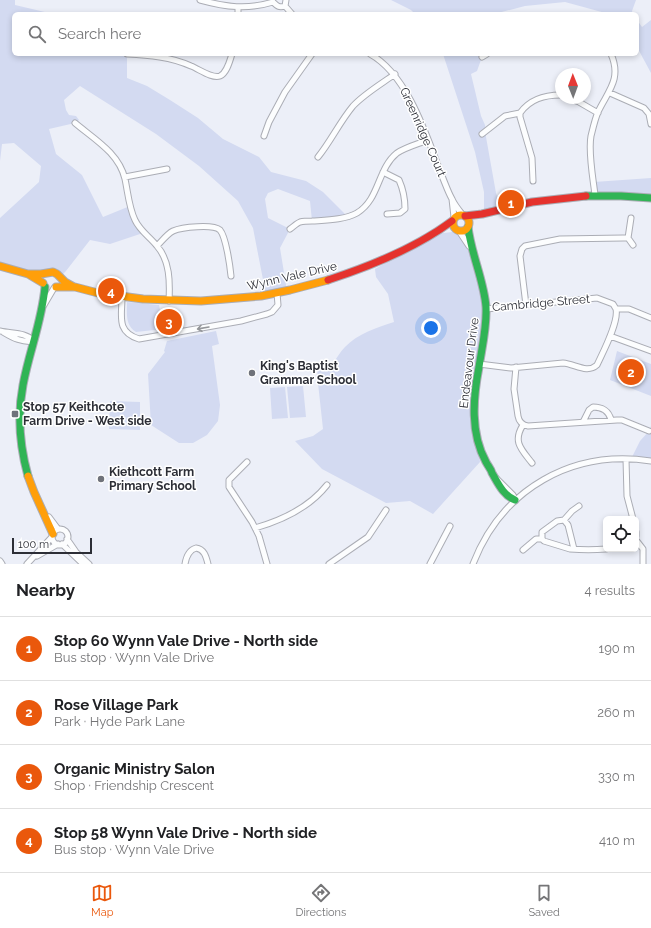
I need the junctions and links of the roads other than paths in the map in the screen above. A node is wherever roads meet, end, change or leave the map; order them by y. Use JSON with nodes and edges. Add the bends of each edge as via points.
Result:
{"nodes":[{"id":1,"x":200,"y":0,"type":"edge"},
{"id":2,"x":286,"y":0,"type":"edge"},
{"id":3,"x":273,"y":1,"type":"edge"},
{"id":4,"x":285,"y":6,"type":"junction"},
{"id":5,"x":238,"y":7,"type":"junction"},
{"id":6,"x":238,"y":12,"type":"edge"},
{"id":7,"x":290,"y":12,"type":"edge"},
{"id":8,"x":159,"y":56,"type":"edge"},
{"id":9,"x":231,"y":56,"type":"edge"},
{"id":10,"x":311,"y":56,"type":"edge"},
{"id":11,"x":373,"y":56,"type":"edge"},
{"id":12,"x":612,"y":56,"type":"edge"},
{"id":13,"x":395,"y":74,"type":"junction"},
{"id":14,"x":610,"y":93,"type":"junction"},
{"id":15,"x":555,"y":95,"type":"edge"},
{"id":16,"x":582,"y":104,"type":"edge"},
{"id":17,"x":520,"y":113,"type":"junction"},
{"id":18,"x":598,"y":113,"type":"junction"},
{"id":19,"x":75,"y":123,"type":"dead end"},
{"id":20,"x":651,"y":124,"type":"edge"},
{"id":21,"x":482,"y":134,"type":"dead end"},
{"id":22,"x":264,"y":136,"type":"dead end"},
{"id":23,"x":428,"y":140,"type":"junction"},
{"id":24,"x":318,"y":157,"type":"dead end"},
{"id":25,"x":167,"y":169,"type":"dead end"},
{"id":26,"x":383,"y":172,"type":"junction"},
{"id":27,"x":124,"y":177,"type":"junction"},
{"id":28,"x":533,"y":181,"type":"dead end"},
{"id":29,"x":595,"y":195,"type":"junction"},
{"id":30,"x":651,"y":198,"type":"edge"},
{"id":31,"x":487,"y":213,"type":"junction"},
{"id":32,"x":387,"y":214,"type":"dead end"},
{"id":33,"x":458,"y":217,"type":"junction"},
{"id":34,"x":631,"y":218,"type":"dead end"},
{"id":35,"x":468,"y":227,"type":"junction"},
{"id":36,"x":290,"y":229,"type":"dead end"},
{"id":37,"x":457,"y":230,"type":"junction"},
{"id":38,"x":435,"y":234,"type":"junction"},
{"id":39,"x":628,"y":238,"type":"junction"},
{"id":40,"x":633,"y":245,"type":"dead end"},
{"id":41,"x":157,"y":246,"type":"junction"},
{"id":42,"x":472,"y":250,"type":"junction"},
{"id":43,"x":0,"y":266,"type":"edge"},
{"id":44,"x":28,"y":274,"type":"junction"},
{"id":45,"x":46,"y":274,"type":"junction"},
{"id":46,"x":231,"y":276,"type":"dead end"},
{"id":47,"x":59,"y":278,"type":"junction"},
{"id":48,"x":44,"y":285,"type":"junction"},
{"id":49,"x":74,"y":287,"type":"junction"},
{"id":50,"x":55,"y":288,"type":"junction"},
{"id":51,"x":277,"y":293,"type":"junction"},
{"id":52,"x":122,"y":297,"type":"junction"},
{"id":53,"x":169,"y":301,"type":"junction"},
{"id":54,"x":526,"y":305,"type":"junction"},
{"id":55,"x":44,"y":306,"type":"junction"},
{"id":56,"x":486,"y":309,"type":"junction"},
{"id":57,"x":616,"y":309,"type":"junction"},
{"id":58,"x":651,"y":318,"type":"edge"},
{"id":59,"x":1,"y":332,"type":"edge"},
{"id":60,"x":610,"y":336,"type":"junction"},
{"id":61,"x":34,"y":341,"type":"junction"},
{"id":62,"x":651,"y":351,"type":"edge"},
{"id":63,"x":479,"y":364,"type":"junction"},
{"id":64,"x":516,"y":367,"type":"junction"},
{"id":65,"x":611,"y":420,"type":"junction"},
{"id":66,"x":583,"y":422,"type":"junction"},
{"id":67,"x":523,"y":425,"type":"junction"},
{"id":68,"x":649,"y":431,"type":"dead end"},
{"id":69,"x":626,"y":459,"type":"junction"},
{"id":70,"x":651,"y":461,"type":"edge"},
{"id":71,"x":247,"y":462,"type":"dead end"},
{"id":72,"x":532,"y":463,"type":"dead end"},
{"id":73,"x":327,"y":485,"type":"dead end"},
{"id":74,"x":515,"y":500,"type":"junction"},
{"id":75,"x":579,"y":506,"type":"dead end"},
{"id":76,"x":386,"y":510,"type":"dead end"},
{"id":77,"x":632,"y":516,"type":"edge"},
{"id":78,"x":564,"y":520,"type":"junction"},
{"id":79,"x":450,"y":526,"type":"dead end"},
{"id":80,"x":255,"y":528,"type":"junction"},
{"id":81,"x":54,"y":533,"type":"junction"},
{"id":82,"x":67,"y":539,"type":"junction"},
{"id":83,"x":542,"y":539,"type":"junction"},
{"id":84,"x":60,"y":544,"type":"junction"},
{"id":85,"x":639,"y":544,"type":"edge"},
{"id":86,"x":574,"y":549,"type":"junction"},
{"id":87,"x":603,"y":549,"type":"edge"},
{"id":88,"x":523,"y":550,"type":"dead end"},
{"id":89,"x":34,"y":558,"type":"junction"},
{"id":90,"x":0,"y":561,"type":"edge"},
{"id":91,"x":2,"y":564,"type":"edge"},
{"id":92,"x":27,"y":564,"type":"edge"},
{"id":93,"x":83,"y":564,"type":"edge"},
{"id":94,"x":89,"y":564,"type":"edge"},
{"id":95,"x":185,"y":564,"type":"edge"},
{"id":96,"x":208,"y":564,"type":"edge"},
{"id":97,"x":267,"y":564,"type":"edge"},
{"id":98,"x":329,"y":564,"type":"edge"},
{"id":99,"x":430,"y":564,"type":"edge"},
{"id":100,"x":474,"y":564,"type":"edge"},
{"id":101,"x":643,"y":564,"type":"edge"}],
"edges":[{"from":1,"to":5,"type":"street"},
{"from":2,"to":4,"type":"street"},
{"from":3,"to":4,"type":"street","via":[[278,7]]},
{"from":3,"to":5,"type":"street"},
{"from":4,"to":7,"type":"street"},
{"from":5,"to":6,"type":"street"},
{"from":8,"to":9,"type":"street","via":[[219,76],[225,71]]},
{"from":10,"to":22,"type":"street","via":[[285,92]]},
{"from":11,"to":13,"type":"street","name":"Greenridge Court"},
{"from":12,"to":14,"type":"street","via":[[614,80]]},
{"from":13,"to":23,"type":"street","name":"Greenridge Court"},
{"from":13,"to":24,"type":"street","via":[[354,105]]},
{"from":14,"to":18,"type":"street"},
{"from":14,"to":20,"type":"street","via":[[644,108],[649,114]]},
{"from":15,"to":17,"type":"street","via":[[547,95],[530,102]]},
{"from":16,"to":18,"type":"street"},
{"from":17,"to":21,"type":"street","via":[[505,116]]},
{"from":17,"to":28,"type":"street","via":[[532,158]]},
{"from":18,"to":29,"type":"street","via":[[591,137]]},
{"from":19,"to":27,"type":"street","via":[[110,151]]},
{"from":23,"to":26,"type":"street","via":[[397,154]]},
{"from":23,"to":33,"type":"street","name":"Greenridge Court"},
{"from":25,"to":27,"type":"street"},
{"from":26,"to":32,"type":"street","via":[[399,180],[405,204],[405,209],[400,213]]},
{"from":26,"to":36,"type":"street","via":[[374,196],[357,213],[348,217],[299,222]]},
{"from":27,"to":41,"type":"street","via":[[135,221]]},
{"from":29,"to":30,"type":"main road","name":"Wynn Vale Drive"},
{"from":29,"to":31,"type":"main road","name":"Wynn Vale Drive","via":[[533,202]]},
{"from":31,"to":33,"type":"main road","name":"Wynn Vale Drive"},
{"from":31,"to":35,"type":"main road","name":"Wynn Vale Drive"},
{"from":33,"to":35,"type":"main road","name":"Endeavour Drive","via":[[469,220]]},
{"from":33,"to":37,"type":"main road","via":[[453,227]]},
{"from":33,"to":38,"type":"main road","name":"Wynn Vale Drive"},
{"from":34,"to":39,"type":"street"},
{"from":35,"to":37,"type":"main road","name":"Wynn Vale Drive","via":[[464,231]]},
{"from":35,"to":42,"type":"main road","name":"Endeavour Drive"},
{"from":37,"to":38,"type":"main road","name":"Wynn Vale Drive"},
{"from":37,"to":42,"type":"street","name":"Endeavour Drive"},
{"from":38,"to":51,"type":"main road","name":"Wynn Vale Drive","via":[[350,274]]},
{"from":39,"to":40,"type":"street"},
{"from":39,"to":54,"type":"street","via":[[560,239],[525,246],[520,256]]},
{"from":41,"to":46,"type":"street","via":[[172,231],[215,228],[222,236]]},
{"from":41,"to":53,"type":"street","via":[[166,263],[170,280]]},
{"from":42,"to":56,"type":"main road","name":"Endeavour Drive","via":[[481,279]]},
{"from":43,"to":44,"type":"main road"},
{"from":44,"to":45,"type":"main road"},
{"from":44,"to":48,"type":"main road"},
{"from":45,"to":47,"type":"main road","via":[[55,273]]},
{"from":45,"to":48,"type":"main road","via":[[43,278]]},
{"from":47,"to":49,"type":"main road","name":"Wynn Vale Drive"},
{"from":47,"to":50,"type":"main road"},
{"from":48,"to":50,"type":"main road","via":[[49,289]]},
{"from":48,"to":55,"type":"main road"},
{"from":49,"to":50,"type":"main road","name":"Wynn Vale Drive"},
{"from":49,"to":52,"type":"main road","name":"Wynn Vale Drive"},
{"from":50,"to":55,"type":"street"},
{"from":51,"to":52,"type":"street","one_way":true,"via":[[278,305],[272,312],[242,321],[139,339],[128,335],[123,328]]},
{"from":51,"to":53,"type":"main road","name":"Wynn Vale Drive","via":[[223,300]]},
{"from":52,"to":53,"type":"main road","name":"Wynn Vale Drive"},
{"from":54,"to":56,"type":"street","name":"Cambridge Street"},
{"from":54,"to":57,"type":"street","name":"Cambridge Street","via":[[597,298],[613,304]]},
{"from":55,"to":61,"type":"main road"},
{"from":56,"to":63,"type":"main road","name":"Endeavour Drive","via":[[486,329]]},
{"from":57,"to":58,"type":"street","via":[[629,309]]},
{"from":57,"to":60,"type":"street","via":[[617,315]]},
{"from":59,"to":61,"type":"street","via":[[30,336]]},
{"from":60,"to":62,"type":"street"},
{"from":60,"to":64,"type":"street","via":[[597,365],[591,369],[563,363]]},
{"from":61,"to":81,"type":"main road","via":[[22,392],[22,451],[32,487]]},
{"from":63,"to":64,"type":"street"},
{"from":63,"to":74,"type":"main road","name":"Endeavour Drive","via":[[474,394],[474,421],[482,454],[496,482],[510,499]]},
{"from":64,"to":67,"type":"street","via":[[514,388],[518,416]]},
{"from":65,"to":66,"type":"street"},
{"from":65,"to":66,"type":"street","via":[[605,410],[593,407]]},
{"from":65,"to":68,"type":"street","via":[[622,420]]},
{"from":66,"to":67,"type":"street"},
{"from":67,"to":72,"type":"street","via":[[518,434],[519,445]]},
{"from":69,"to":70,"type":"street"},
{"from":69,"to":74,"type":"street","via":[[601,460],[571,467],[541,481]]},
{"from":69,"to":77,"type":"street","via":[[627,496]]},
{"from":71,"to":80,"type":"street","via":[[229,480],[229,487]]},
{"from":73,"to":80,"type":"street","via":[[319,496],[292,514]]},
{"from":74,"to":100,"type":"street","via":[[491,529]]},
{"from":75,"to":78,"type":"street"},
{"from":76,"to":98,"type":"street","via":[[368,537]]},
{"from":78,"to":83,"type":"street","via":[[557,521],[542,532]]},
{"from":78,"to":86,"type":"street","via":[[568,525]]},
{"from":79,"to":99,"type":"street"},
{"from":80,"to":97,"type":"street"},
{"from":81,"to":82,"type":"street","via":[[65,531]]},
{"from":81,"to":84,"type":"street","via":[[55,542]]},
{"from":81,"to":89,"type":"street"},
{"from":82,"to":84,"type":"street"},
{"from":82,"to":94,"type":"street","via":[[72,548]]},
{"from":83,"to":86,"type":"street"},
{"from":83,"to":88,"type":"street","via":[[536,539]]},
{"from":84,"to":89,"type":"street"},
{"from":84,"to":93,"type":"street"},
{"from":85,"to":101,"type":"street","via":[[643,549]]},
{"from":86,"to":87,"type":"street"},
{"from":89,"to":92,"type":"street"},
{"from":90,"to":91,"type":"street"},
{"from":95,"to":96,"type":"street","via":[[191,550],[196,548],[205,554]]}]}
